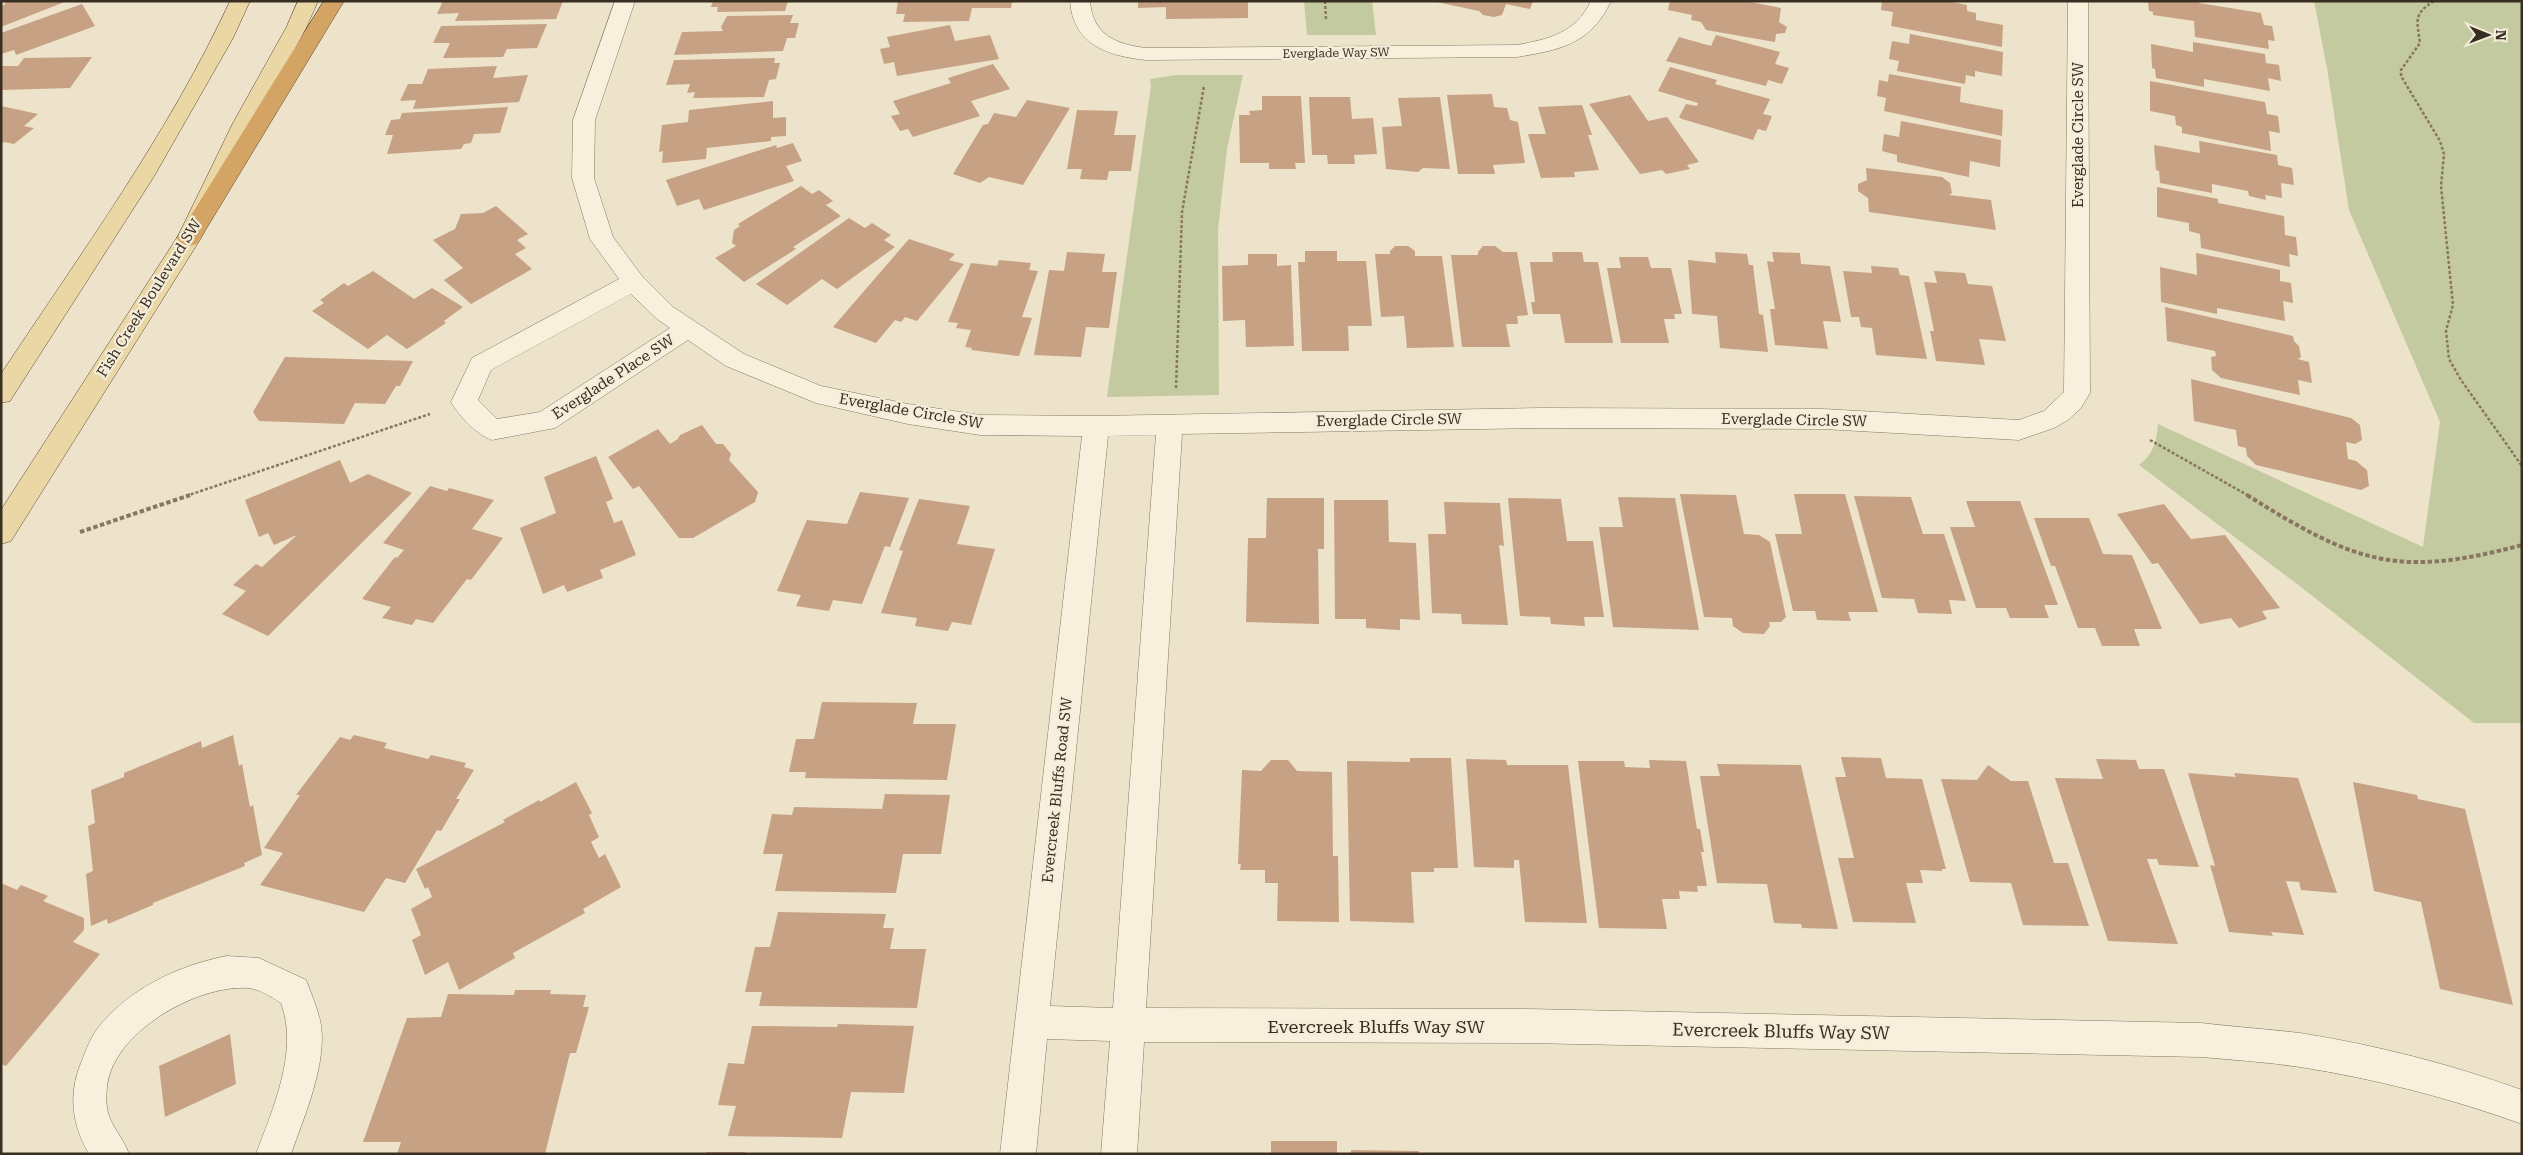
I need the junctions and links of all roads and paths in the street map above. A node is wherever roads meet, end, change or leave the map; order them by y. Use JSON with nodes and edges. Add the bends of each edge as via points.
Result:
{"nodes":[{"id":1,"x":240,"y":1,"type":"edge"},
{"id":2,"x":308,"y":1,"type":"edge"},
{"id":3,"x":334,"y":1,"type":"edge"},
{"id":4,"x":625,"y":1,"type":"edge"},
{"id":5,"x":1080,"y":1,"type":"edge"},
{"id":6,"x":1600,"y":1,"type":"edge"},
{"id":7,"x":2078,"y":1,"type":"edge"},
{"id":8,"x":2434,"y":1,"type":"edge"},
{"id":9,"x":1211,"y":54,"type":"junction"},
{"id":10,"x":189,"y":238,"type":"junction"},
{"id":11,"x":634,"y":282,"type":"junction"},
{"id":12,"x":688,"y":328,"type":"junction"},
{"id":13,"x":1,"y":394,"type":"edge"},
{"id":14,"x":464,"y":402,"type":"junction"},
{"id":15,"x":1173,"y":410,"type":"junction"},
{"id":16,"x":1096,"y":426,"type":"junction"},
{"id":17,"x":2150,"y":440,"type":"dead end"},
{"id":18,"x":2522,"y":466,"type":"edge"},
{"id":19,"x":80,"y":532,"type":"dead end"},
{"id":20,"x":1,"y":533,"type":"edge"},
{"id":21,"x":2522,"y":544,"type":"edge"},
{"id":22,"x":1033,"y":1022,"type":"junction"},
{"id":23,"x":1128,"y":1025,"type":"junction"},
{"id":24,"x":2522,"y":1107,"type":"edge"},
{"id":25,"x":112,"y":1154,"type":"edge"},
{"id":26,"x":272,"y":1154,"type":"edge"},
{"id":27,"x":1018,"y":1154,"type":"edge"},
{"id":28,"x":1119,"y":1154,"type":"edge"}],
"edges":[{"from":1,"to":13,"type":"main road","via":[[223,38],[142,178]]},
{"from":2,"to":10,"type":"main road","name":"Fish Creek Boulevard SW"},
{"from":3,"to":10,"type":"highway"},
{"from":4,"to":11,"type":"street","name":"Everglade Circle SW","via":[[584,120],[583,178],[602,240]]},
{"from":5,"to":9,"type":"street","name":"Everglade Way SW","via":[[1083,23],[1095,37],[1125,53]]},
{"from":6,"to":9,"type":"street","name":"Everglade Way SW","via":[[1587,26],[1573,36],[1517,51]]},
{"from":7,"to":15,"type":"street","name":"Everglade Circle SW","via":[[2078,393],[2070,407],[2042,424],[2019,430],[1823,419],[1542,418]]},
{"from":8,"to":18,"type":"path","via":[[2417,16],[2420,43],[2401,70],[2406,86],[2440,141],[2444,154],[2441,186],[2453,305],[2446,331],[2446,347],[2461,380]]},
{"from":9,"to":15,"type":"path","via":[[1182,212],[1178,362]]},
{"from":10,"to":20,"type":"main road","name":"Fish Creek Boulevard SW"},
{"from":11,"to":12,"type":"street","name":"Everglade Circle SW","via":[[665,313]]},
{"from":11,"to":14,"type":"street","via":[[481,364]]},
{"from":12,"to":14,"type":"street","name":"Everglade Place SW","via":[[546,421],[492,430]]},
{"from":12,"to":16,"type":"street","name":"Everglade Circle SW","via":[[735,360],[816,394],[908,414],[980,425]]},
{"from":14,"to":19,"type":"path"},
{"from":15,"to":16,"type":"street","name":"Everglade Circle SW"},
{"from":15,"to":23,"type":"street"},
{"from":16,"to":22,"type":"street","name":"Evercreek Bluffs Road SW"},
{"from":17,"to":21,"type":"path","via":[[2286,519],[2362,556],[2421,563],[2490,554]]},
{"from":22,"to":23,"type":"street","name":"Evercreek Bluffs Way SW"},
{"from":22,"to":27,"type":"street","name":"Evercreek Bluffs Road SW"},
{"from":23,"to":24,"type":"street","name":"Evercreek Bluffs Way SW","via":[[1527,1026],[2201,1040],[2311,1052],[2378,1065],[2478,1091]]},
{"from":23,"to":28,"type":"street"},
{"from":25,"to":26,"type":"street","via":[[90,1119],[90,1084],[109,1041],[133,1017],[164,996],[204,977],[225,972],[248,972],[270,978],[294,992],[304,1022],[301,1056],[290,1108]]}]}
